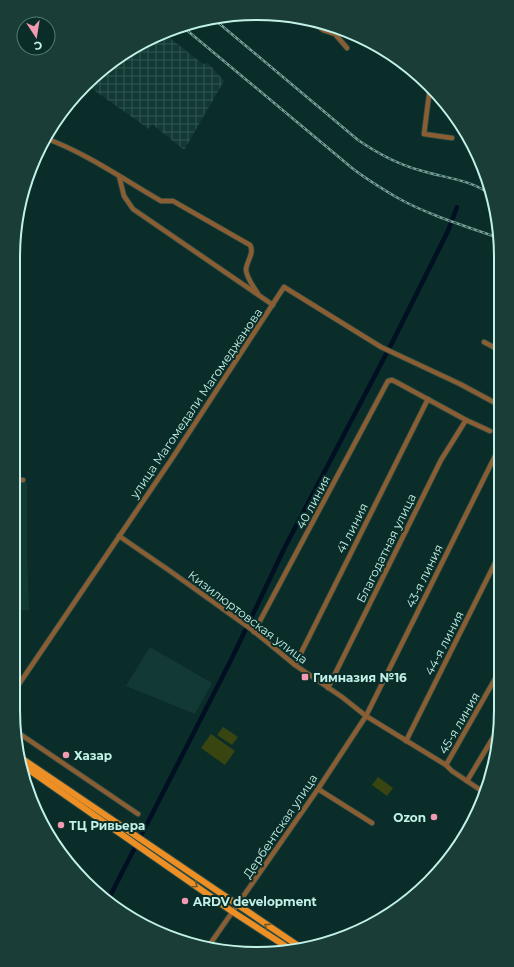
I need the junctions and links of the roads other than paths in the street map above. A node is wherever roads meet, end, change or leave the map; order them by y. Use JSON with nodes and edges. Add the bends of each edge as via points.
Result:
{"nodes":[{"id":1,"x":322,"y":29,"type":"edge"},
{"id":2,"x":347,"y":48,"type":"dead end"},
{"id":3,"x":429,"y":94,"type":"edge"},
{"id":4,"x":452,"y":138,"type":"dead end"},
{"id":5,"x":51,"y":141,"type":"edge"},
{"id":6,"x":119,"y":176,"type":"junction"},
{"id":7,"x":258,"y":294,"type":"junction"},
{"id":8,"x":273,"y":305,"type":"junction"},
{"id":9,"x":484,"y":342,"type":"dead end"},
{"id":10,"x":494,"y":347,"type":"edge"},
{"id":11,"x":428,"y":400,"type":"junction"},
{"id":12,"x":494,"y":403,"type":"edge"},
{"id":13,"x":466,"y":420,"type":"junction"},
{"id":14,"x":490,"y":431,"type":"dead end"},
{"id":15,"x":494,"y":458,"type":"edge"},
{"id":16,"x":119,"y":536,"type":"junction"},
{"id":17,"x":494,"y":565,"type":"edge"},
{"id":18,"x":253,"y":631,"type":"junction"},
{"id":19,"x":295,"y":665,"type":"junction"},
{"id":20,"x":494,"y":681,"type":"edge"},
{"id":21,"x":20,"y":683,"type":"edge"},
{"id":22,"x":328,"y":688,"type":"junction"},
{"id":23,"x":366,"y":716,"type":"junction"},
{"id":24,"x":22,"y":735,"type":"edge"},
{"id":25,"x":492,"y":739,"type":"edge"},
{"id":26,"x":406,"y":741,"type":"junction"},
{"id":27,"x":26,"y":762,"type":"edge"},
{"id":28,"x":446,"y":765,"type":"junction"},
{"id":29,"x":28,"y":769,"type":"edge"},
{"id":30,"x":467,"y":781,"type":"junction"},
{"id":31,"x":318,"y":789,"type":"junction"},
{"id":32,"x":480,"y":790,"type":"edge"},
{"id":33,"x":138,"y":814,"type":"dead end"},
{"id":34,"x":372,"y":823,"type":"dead end"},
{"id":35,"x":132,"y":837,"type":"junction"},
{"id":36,"x":142,"y":844,"type":"junction"},
{"id":37,"x":238,"y":906,"type":"junction"},
{"id":38,"x":233,"y":912,"type":"junction"},
{"id":39,"x":212,"y":942,"type":"edge"},
{"id":40,"x":295,"y":944,"type":"edge"},
{"id":41,"x":284,"y":945,"type":"edge"}],
"edges":[{"from":1,"to":2,"type":"street","via":[[335,34]]},
{"from":3,"to":4,"type":"street","via":[[424,134]]},
{"from":5,"to":6,"type":"street"},
{"from":6,"to":7,"type":"street","name":"улица Магомедали Магомеджановa","via":[[124,196],[133,209]]},
{"from":6,"to":7,"type":"street","via":[[161,202],[173,201],[250,245],[252,251],[246,270]]},
{"from":7,"to":8,"type":"street","name":"улица Магомедали Магомеджановa"},
{"from":8,"to":12,"type":"street","via":[[284,287],[381,347]]},
{"from":8,"to":16,"type":"street","name":"улица Магомедали Магомеджановa"},
{"from":9,"to":10,"type":"street"},
{"from":11,"to":13,"type":"street"},
{"from":11,"to":18,"type":"street","name":"40 линия","via":[[392,380],[388,381]]},
{"from":11,"to":19,"type":"street","name":"41 линия"},
{"from":13,"to":14,"type":"street"},
{"from":13,"to":22,"type":"street","name":"Благодатная улица","via":[[441,460]]},
{"from":15,"to":23,"type":"street","name":"43-я линия"},
{"from":16,"to":18,"type":"street","name":"Кизилюртовская улица"},
{"from":16,"to":21,"type":"street","name":"улица Магомедали Магомеджановa"},
{"from":17,"to":26,"type":"street","name":"44-я линия"},
{"from":18,"to":19,"type":"street","name":"Кизилюртовская улица"},
{"from":19,"to":22,"type":"street","name":"Кизилюртовская улица"},
{"from":20,"to":28,"type":"street","name":"45-я линия"},
{"from":22,"to":23,"type":"street","name":"Кизилюртовская улица"},
{"from":23,"to":26,"type":"street","name":"Кизилюртовская улица"},
{"from":23,"to":31,"type":"street","name":"Дербентская улица"},
{"from":24,"to":33,"type":"street"},
{"from":25,"to":30,"type":"street"},
{"from":26,"to":28,"type":"street","name":"Кизилюртовская улица"},
{"from":27,"to":35,"type":"main road"},
{"from":28,"to":30,"type":"street","name":"Кизилюртовская улица"},
{"from":29,"to":35,"type":"main road"},
{"from":30,"to":32,"type":"street","name":"Кизилюртовская улица"},
{"from":31,"to":34,"type":"street"},
{"from":31,"to":37,"type":"street","name":"Дербентская улица"},
{"from":35,"to":36,"type":"main road"},
{"from":36,"to":37,"type":"main road"},
{"from":36,"to":38,"type":"main road","one_way":true},
{"from":37,"to":38,"type":"street","name":"Дербентская улица"},
{"from":40,"to":37,"type":"main road","one_way":true},
{"from":38,"to":39,"type":"street","name":"Дербентская улица"},
{"from":38,"to":41,"type":"main road"}]}
